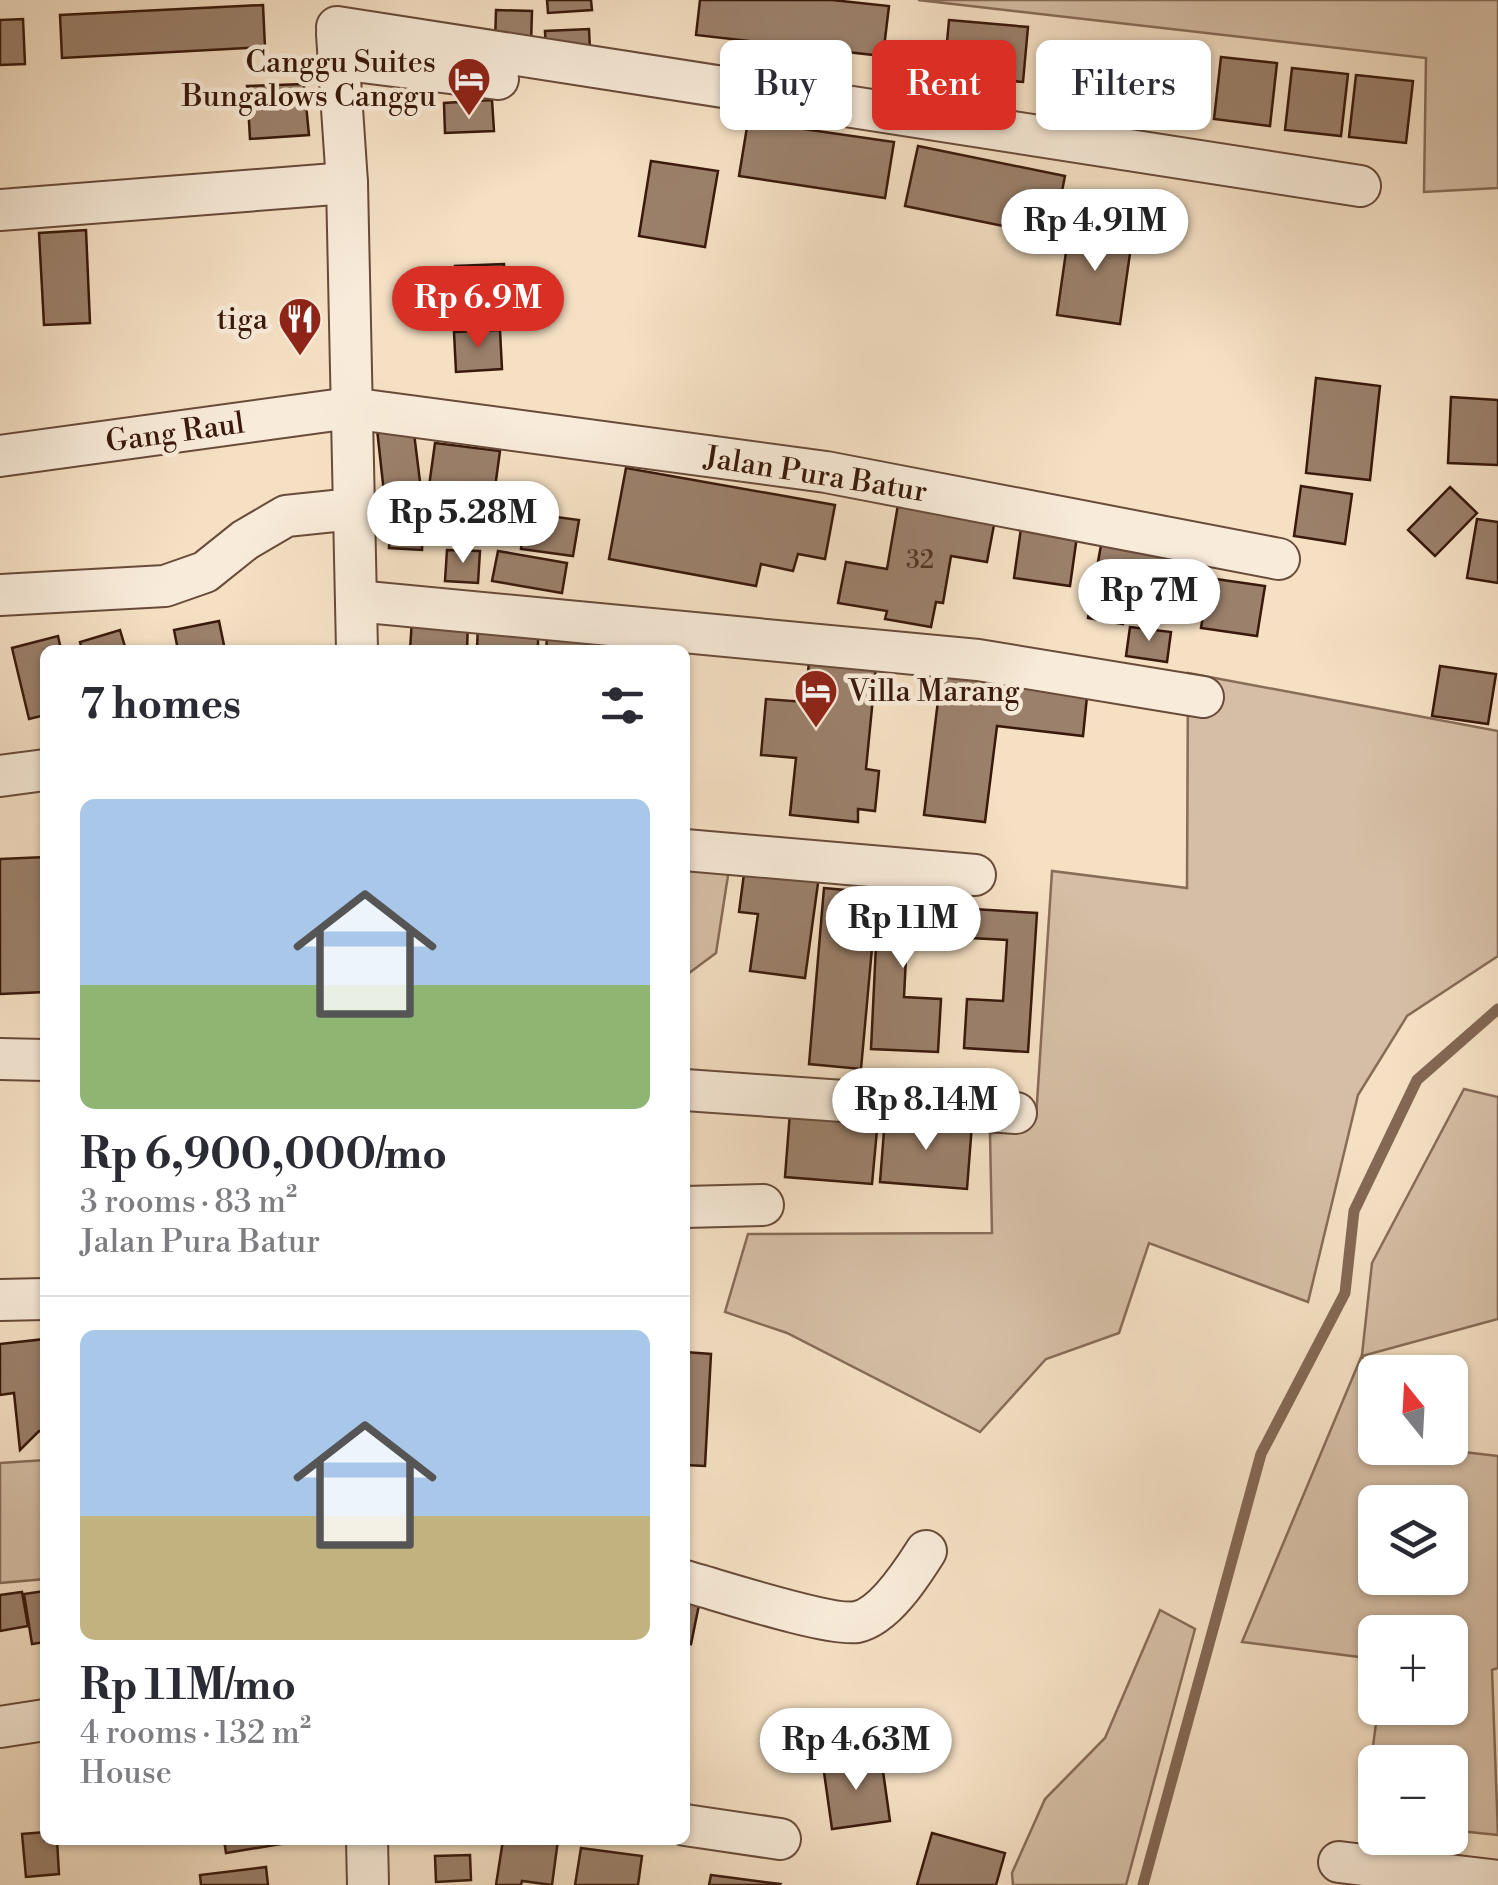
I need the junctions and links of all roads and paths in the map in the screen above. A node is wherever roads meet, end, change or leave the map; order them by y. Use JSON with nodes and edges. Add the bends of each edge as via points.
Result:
{"nodes":[{"id":1,"x":337,"y":29,"type":"edge"},
{"id":2,"x":1087,"y":170,"type":"dead end"},
{"id":3,"x":346,"y":183,"type":"junction"},
{"id":4,"x":1360,"y":186,"type":"dead end"},
{"id":5,"x":0,"y":210,"type":"edge"},
{"id":6,"x":350,"y":408,"type":"junction"},
{"id":7,"x":0,"y":456,"type":"edge"},
{"id":8,"x":352,"y":509,"type":"junction"},
{"id":9,"x":1279,"y":559,"type":"dead end"},
{"id":10,"x":0,"y":595,"type":"edge"},
{"id":11,"x":356,"y":601,"type":"junction"},
{"id":12,"x":357,"y":645,"type":"edge"},
{"id":13,"x":1203,"y":697,"type":"dead end"},
{"id":14,"x":40,"y":771,"type":"edge"},
{"id":15,"x":0,"y":776,"type":"edge"},
{"id":16,"x":690,"y":850,"type":"edge"},
{"id":17,"x":975,"y":875,"type":"dead end"},
{"id":18,"x":0,"y":1060,"type":"edge"},
{"id":19,"x":40,"y":1060,"type":"edge"},
{"id":20,"x":690,"y":1090,"type":"edge"},
{"id":21,"x":1016,"y":1112,"type":"dead end"},
{"id":22,"x":763,"y":1205,"type":"dead end"},
{"id":23,"x":690,"y":1207,"type":"edge"},
{"id":24,"x":0,"y":1300,"type":"edge"},
{"id":25,"x":40,"y":1300,"type":"edge"},
{"id":26,"x":926,"y":1551,"type":"dead end"},
{"id":27,"x":690,"y":1582,"type":"edge"},
{"id":28,"x":40,"y":1721,"type":"edge"},
{"id":29,"x":0,"y":1728,"type":"edge"},
{"id":30,"x":690,"y":1826,"type":"edge"},
{"id":31,"x":780,"y":1840,"type":"dead end"},
{"id":32,"x":367,"y":1845,"type":"edge"},
{"id":33,"x":1339,"y":1862,"type":"dead end"},
{"id":34,"x":1498,"y":1881,"type":"edge"},
{"id":35,"x":368,"y":1885,"type":"edge"}],
"edges":[{"from":1,"to":2,"type":"street","via":[[705,104]]},
{"from":1,"to":3,"type":"street"},
{"from":1,"to":4,"type":"street"},
{"from":3,"to":5,"type":"street"},
{"from":3,"to":6,"type":"street"},
{"from":6,"to":7,"type":"street","name":"Gang Raul"},
{"from":6,"to":8,"type":"street"},
{"from":6,"to":9,"type":"street","name":"Jalan Pura Batur","via":[[826,472]]},
{"from":8,"to":10,"type":"street","via":[[286,516],[204,572],[166,586]]},
{"from":8,"to":11,"type":"street"},
{"from":11,"to":12,"type":"street"},
{"from":11,"to":13,"type":"street","via":[[978,660]]},
{"from":14,"to":15,"type":"street"},
{"from":16,"to":17,"type":"street"},
{"from":18,"to":19,"type":"street"},
{"from":20,"to":21,"type":"street"},
{"from":22,"to":23,"type":"street"},
{"from":24,"to":25,"type":"street"},
{"from":26,"to":27,"type":"street","via":[[901,1588],[857,1622]]},
{"from":28,"to":29,"type":"street"},
{"from":30,"to":31,"type":"street"},
{"from":32,"to":35,"type":"street"},
{"from":33,"to":34,"type":"street"}]}
